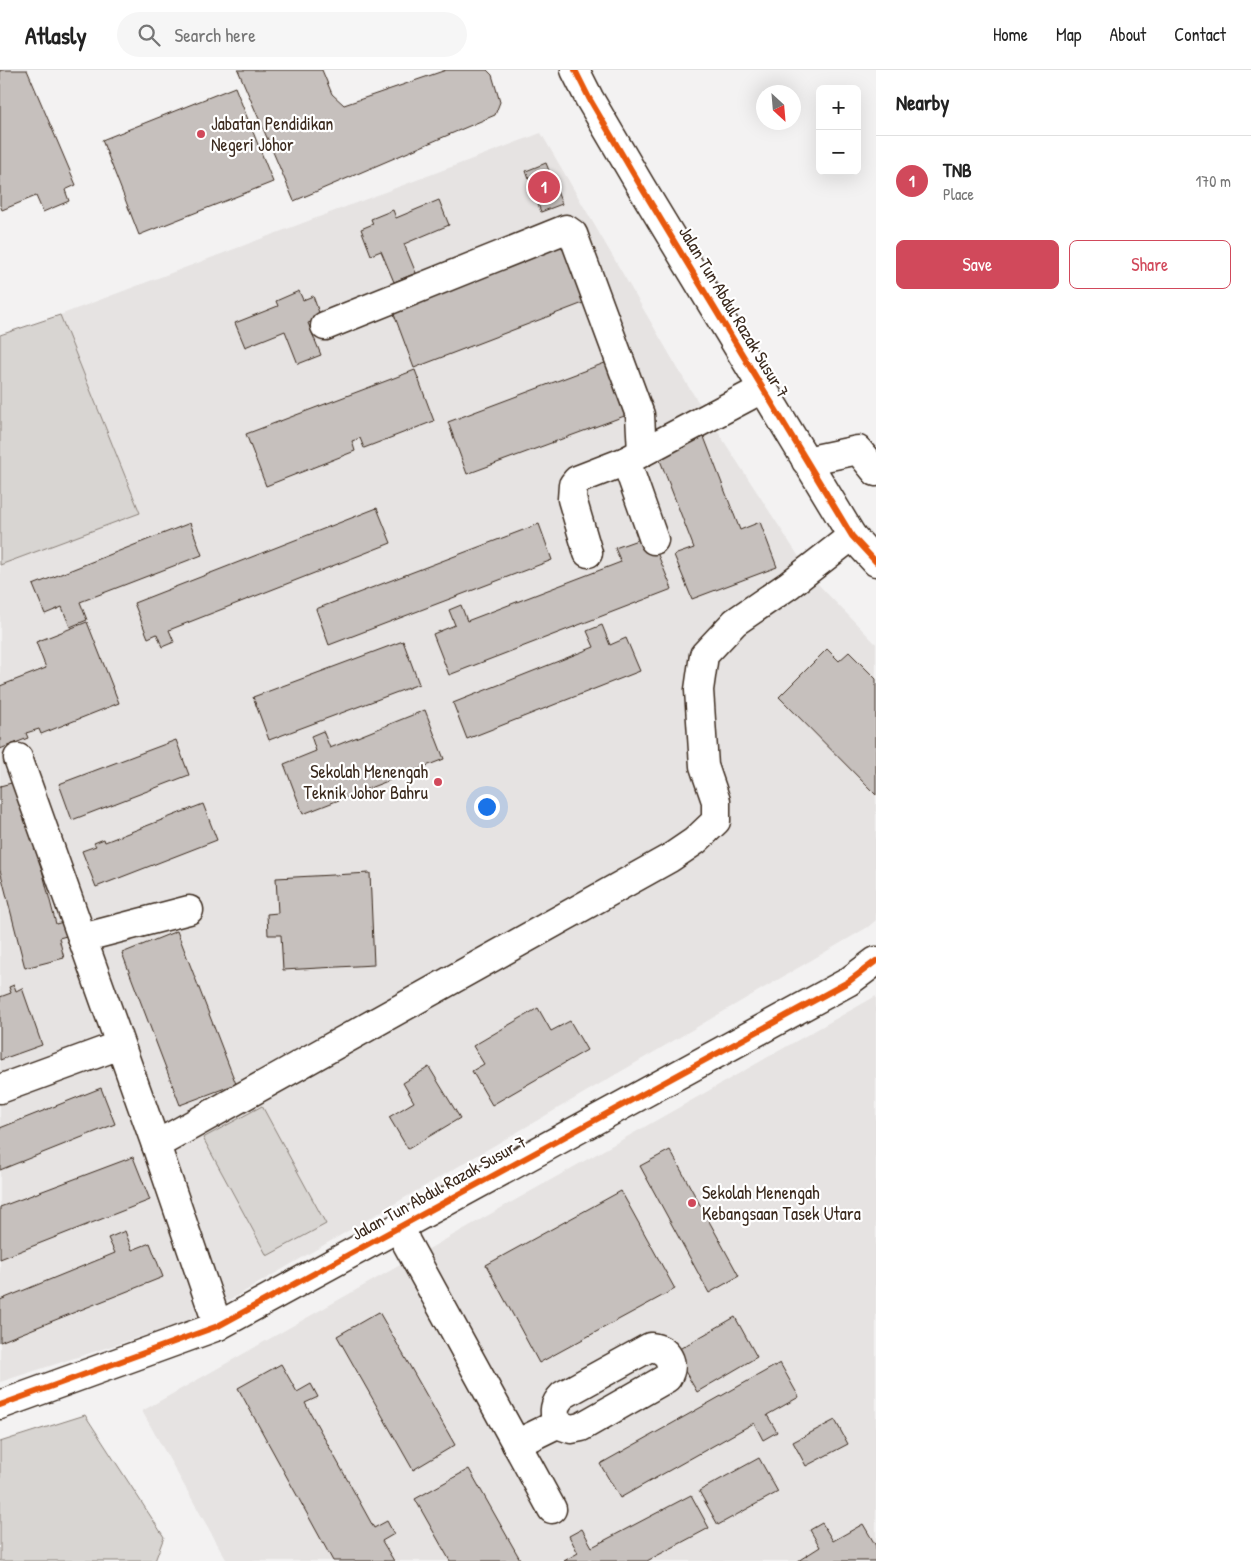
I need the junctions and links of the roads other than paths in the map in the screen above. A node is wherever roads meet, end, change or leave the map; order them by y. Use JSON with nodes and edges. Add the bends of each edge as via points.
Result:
{"nodes":[{"id":1,"x":575,"y":70,"type":"edge"},
{"id":2,"x":325,"y":326,"type":"dead end"},
{"id":3,"x":762,"y":389,"type":"junction"},
{"id":4,"x":634,"y":456,"type":"junction"},
{"id":5,"x":806,"y":461,"type":"junction"},
{"id":6,"x":876,"y":472,"type":"edge"},
{"id":7,"x":852,"y":536,"type":"junction"},
{"id":8,"x":654,"y":540,"type":"dead end"},
{"id":9,"x":588,"y":553,"type":"dead end"},
{"id":10,"x":876,"y":562,"type":"edge"},
{"id":11,"x":18,"y":758,"type":"dead end"},
{"id":12,"x":190,"y":910,"type":"dead end"},
{"id":13,"x":82,"y":938,"type":"junction"},
{"id":14,"x":876,"y":961,"type":"edge"},
{"id":15,"x":120,"y":1045,"type":"junction"},
{"id":16,"x":0,"y":1089,"type":"edge"},
{"id":17,"x":156,"y":1145,"type":"junction"},
{"id":18,"x":401,"y":1226,"type":"junction"},
{"id":19,"x":218,"y":1326,"type":"junction"},
{"id":20,"x":0,"y":1406,"type":"edge"},
{"id":21,"x":556,"y":1424,"type":"dead end"},
{"id":22,"x":516,"y":1444,"type":"junction"},
{"id":23,"x":552,"y":1509,"type":"dead end"}],
"edges":[{"from":1,"to":3,"type":"street","name":"Jalan Tun Abdul Razak Susur 7"},
{"from":2,"to":4,"type":"street","via":[[566,229],[573,234],[640,415]]},
{"from":3,"to":4,"type":"street"},
{"from":3,"to":5,"type":"street","name":"Jalan Tun Abdul Razak Susur 7"},
{"from":4,"to":8,"type":"street"},
{"from":4,"to":9,"type":"street","via":[[583,476],[573,485],[572,499]]},
{"from":5,"to":6,"type":"street","via":[[858,450]]},
{"from":5,"to":7,"type":"street","name":"Jalan Tun Abdul Razak Susur 7"},
{"from":7,"to":10,"type":"street","name":"Jalan Tun Abdul Razak Susur 7"},
{"from":7,"to":17,"type":"street","via":[[735,622],[704,655],[699,690],[704,766],[716,801],[716,821],[695,841],[670,858]]},
{"from":11,"to":13,"type":"street"},
{"from":12,"to":13,"type":"street"},
{"from":13,"to":15,"type":"street"},
{"from":14,"to":18,"type":"street","name":"Jalan Tun Abdul Razak Susur 7","via":[[848,982]]},
{"from":15,"to":16,"type":"street"},
{"from":15,"to":17,"type":"street"},
{"from":17,"to":19,"type":"street"},
{"from":18,"to":19,"type":"street","name":"Jalan Tun Abdul Razak Susur 7"},
{"from":18,"to":22,"type":"street","via":[[406,1242]]},
{"from":19,"to":20,"type":"street","name":"Jalan Tun Abdul Razak Susur 7"},
{"from":21,"to":22,"type":"street"},
{"from":22,"to":23,"type":"street"}]}
